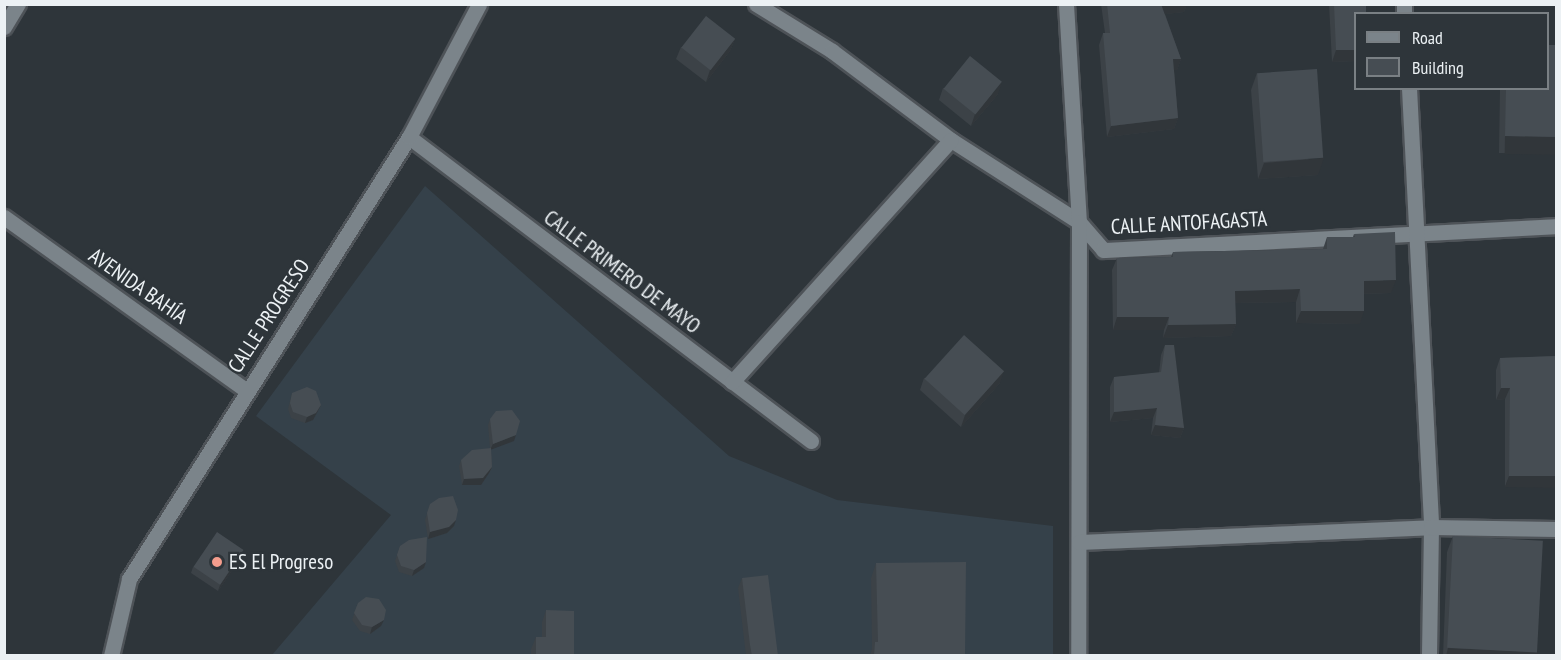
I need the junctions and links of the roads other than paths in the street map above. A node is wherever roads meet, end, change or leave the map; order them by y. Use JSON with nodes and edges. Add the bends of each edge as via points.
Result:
{"nodes":[{"id":1,"x":18,"y":4,"type":"edge"},
{"id":2,"x":479,"y":4,"type":"edge"},
{"id":3,"x":756,"y":4,"type":"edge"},
{"id":4,"x":1066,"y":4,"type":"edge"},
{"id":5,"x":4,"y":27,"type":"edge"},
{"id":6,"x":1409,"y":90,"type":"edge"},
{"id":7,"x":408,"y":137,"type":"junction"},
{"id":8,"x":951,"y":140,"type":"junction"},
{"id":9,"x":4,"y":217,"type":"edge"},
{"id":10,"x":1079,"y":222,"type":"junction"},
{"id":11,"x":1557,"y":226,"type":"edge"},
{"id":12,"x":1417,"y":232,"type":"junction"},
{"id":13,"x":732,"y":382,"type":"junction"},
{"id":14,"x":246,"y":390,"type":"junction"},
{"id":15,"x":811,"y":441,"type":"dead end"},
{"id":16,"x":1431,"y":527,"type":"junction"},
{"id":17,"x":1557,"y":529,"type":"edge"},
{"id":18,"x":1079,"y":542,"type":"junction"},
{"id":19,"x":111,"y":656,"type":"edge"},
{"id":20,"x":1078,"y":656,"type":"edge"},
{"id":21,"x":1429,"y":656,"type":"edge"}],
"edges":[{"from":1,"to":5,"type":"street"},
{"from":2,"to":7,"type":"street","name":"CALLE PROGRESO"},
{"from":3,"to":8,"type":"street","name":"CALLE ANTOFAGASTA","via":[[832,51]]},
{"from":4,"to":10,"type":"street"},
{"from":6,"to":12,"type":"street"},
{"from":7,"to":13,"type":"street","name":"CALLE PRIMERO DE MAYO"},
{"from":7,"to":14,"type":"street","name":"CALLE PROGRESO"},
{"from":8,"to":10,"type":"street","name":"CALLE ANTOFAGASTA"},
{"from":8,"to":13,"type":"street"},
{"from":9,"to":14,"type":"street","name":"AVENIDA BAHÍA"},
{"from":10,"to":12,"type":"street","name":"CALLE ANTOFAGASTA","via":[[1103,250]]},
{"from":10,"to":18,"type":"street"},
{"from":11,"to":12,"type":"street","name":"CALLE ANTOFAGASTA"},
{"from":12,"to":16,"type":"street"},
{"from":13,"to":15,"type":"street","name":"CALLE PRIMERO DE MAYO"},
{"from":14,"to":19,"type":"street","name":"CALLE PROGRESO","via":[[129,579]]},
{"from":16,"to":17,"type":"street"},
{"from":16,"to":18,"type":"street"},
{"from":16,"to":21,"type":"street"},
{"from":18,"to":20,"type":"street"}]}
